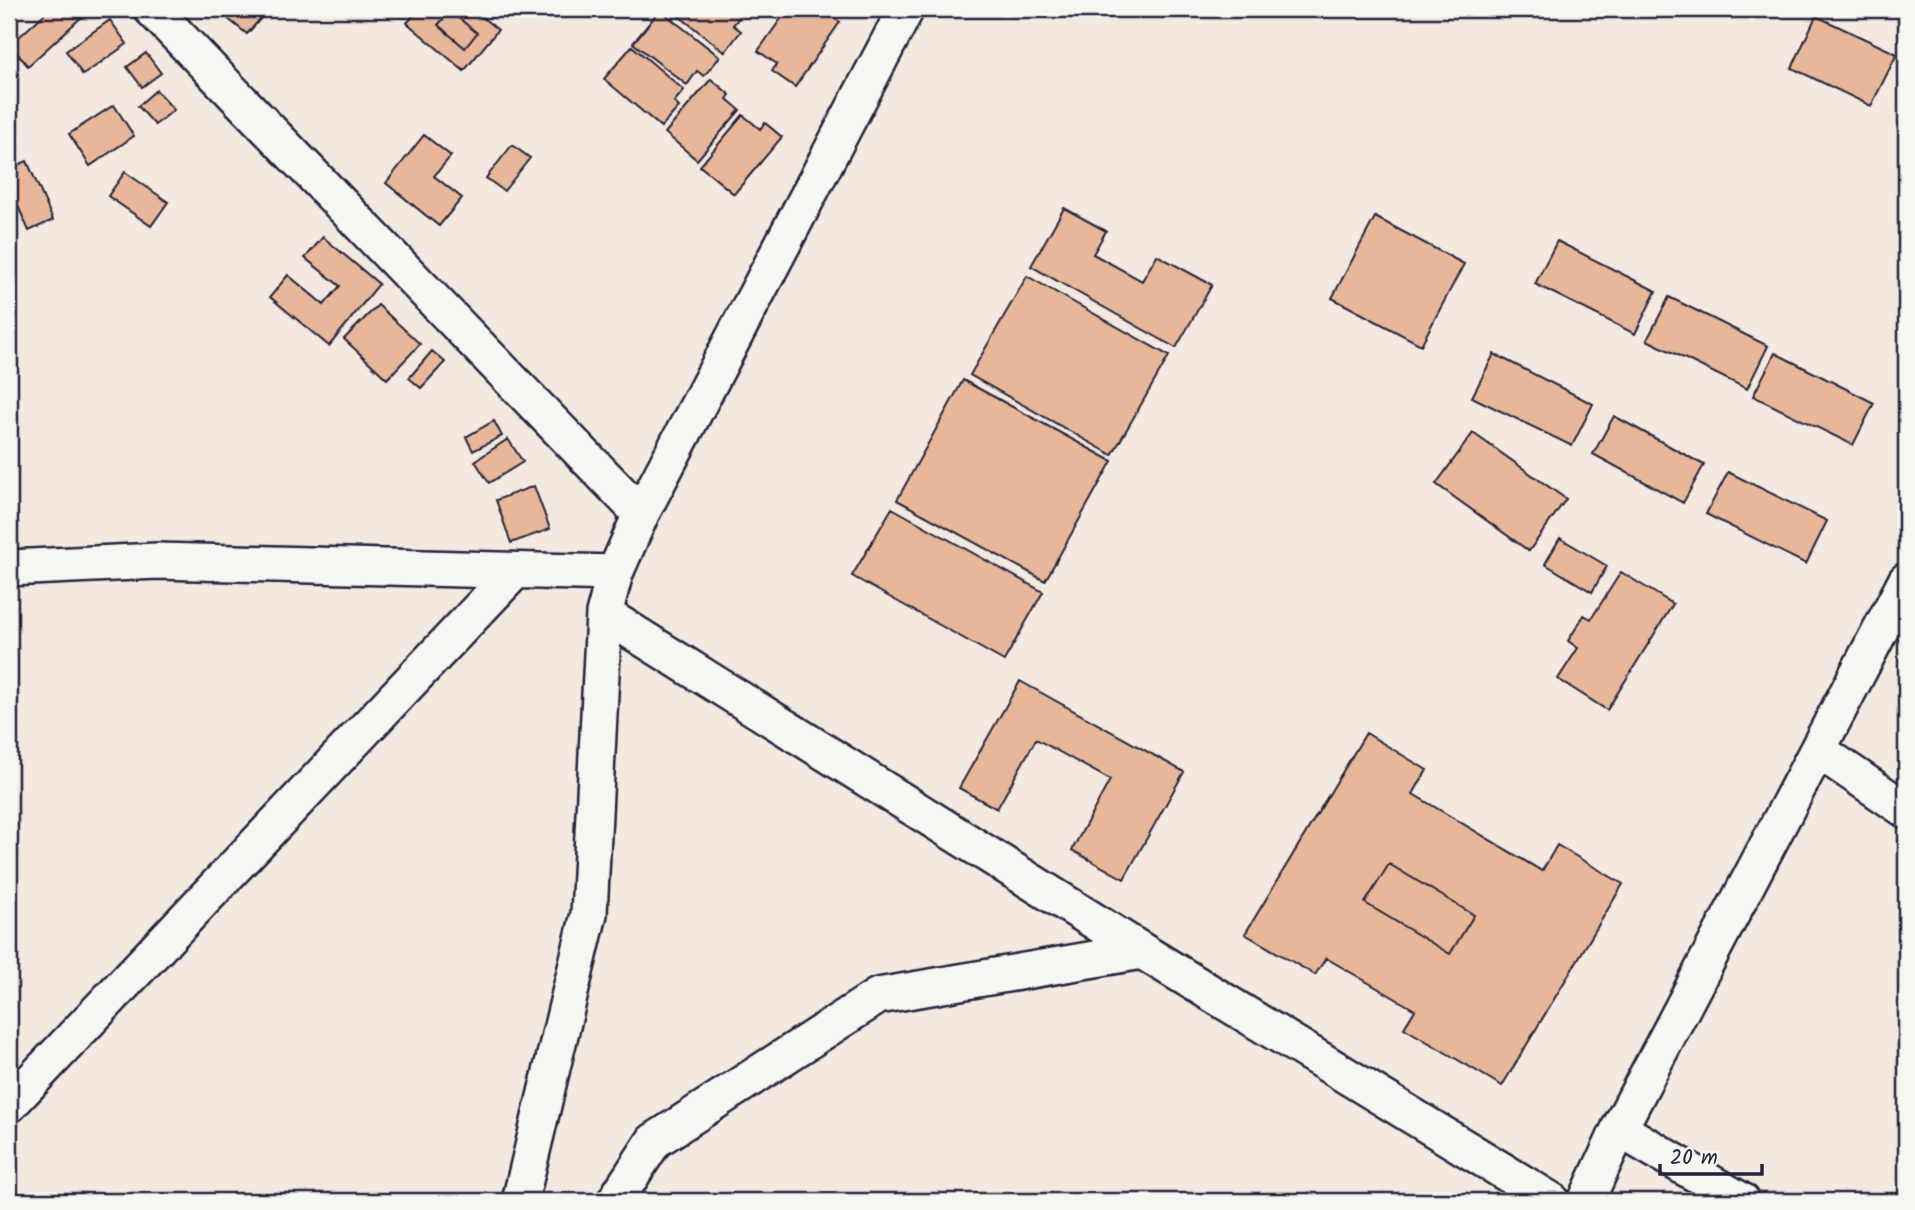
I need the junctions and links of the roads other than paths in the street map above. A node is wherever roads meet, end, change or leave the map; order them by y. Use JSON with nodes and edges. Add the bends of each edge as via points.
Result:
{"nodes":[{"id":1,"x":152,"y":9,"type":"edge"},
{"id":2,"x":893,"y":14,"type":"edge"},
{"id":3,"x":642,"y":514,"type":"junction"},
{"id":4,"x":9,"y":568,"type":"edge"},
{"id":5,"x":514,"y":571,"type":"junction"},
{"id":6,"x":615,"y":573,"type":"junction"},
{"id":7,"x":1906,"y":581,"type":"edge"},
{"id":8,"x":604,"y":614,"type":"junction"},
{"id":9,"x":1818,"y":750,"type":"junction"},
{"id":10,"x":1906,"y":810,"type":"edge"},
{"id":11,"x":1142,"y":951,"type":"junction"},
{"id":12,"x":9,"y":1105,"type":"edge"},
{"id":13,"x":1619,"y":1129,"type":"junction"},
{"id":14,"x":520,"y":1201,"type":"edge"},
{"id":15,"x":615,"y":1201,"type":"edge"},
{"id":16,"x":1552,"y":1201,"type":"edge"},
{"id":17,"x":1586,"y":1201,"type":"edge"},
{"id":18,"x":1742,"y":1201,"type":"edge"}],
"edges":[{"from":1,"to":3,"type":"street"},
{"from":2,"to":3,"type":"street"},
{"from":3,"to":6,"type":"street"},
{"from":4,"to":5,"type":"street","via":[[157,561]]},
{"from":5,"to":6,"type":"street"},
{"from":5,"to":12,"type":"street"},
{"from":6,"to":8,"type":"street"},
{"from":7,"to":9,"type":"street"},
{"from":8,"to":11,"type":"street"},
{"from":8,"to":14,"type":"street","via":[[589,914]]},
{"from":9,"to":10,"type":"street"},
{"from":9,"to":13,"type":"street"},
{"from":11,"to":15,"type":"street","via":[[878,996],[654,1141]]},
{"from":11,"to":16,"type":"street"},
{"from":13,"to":17,"type":"street"},
{"from":13,"to":18,"type":"street"}]}
